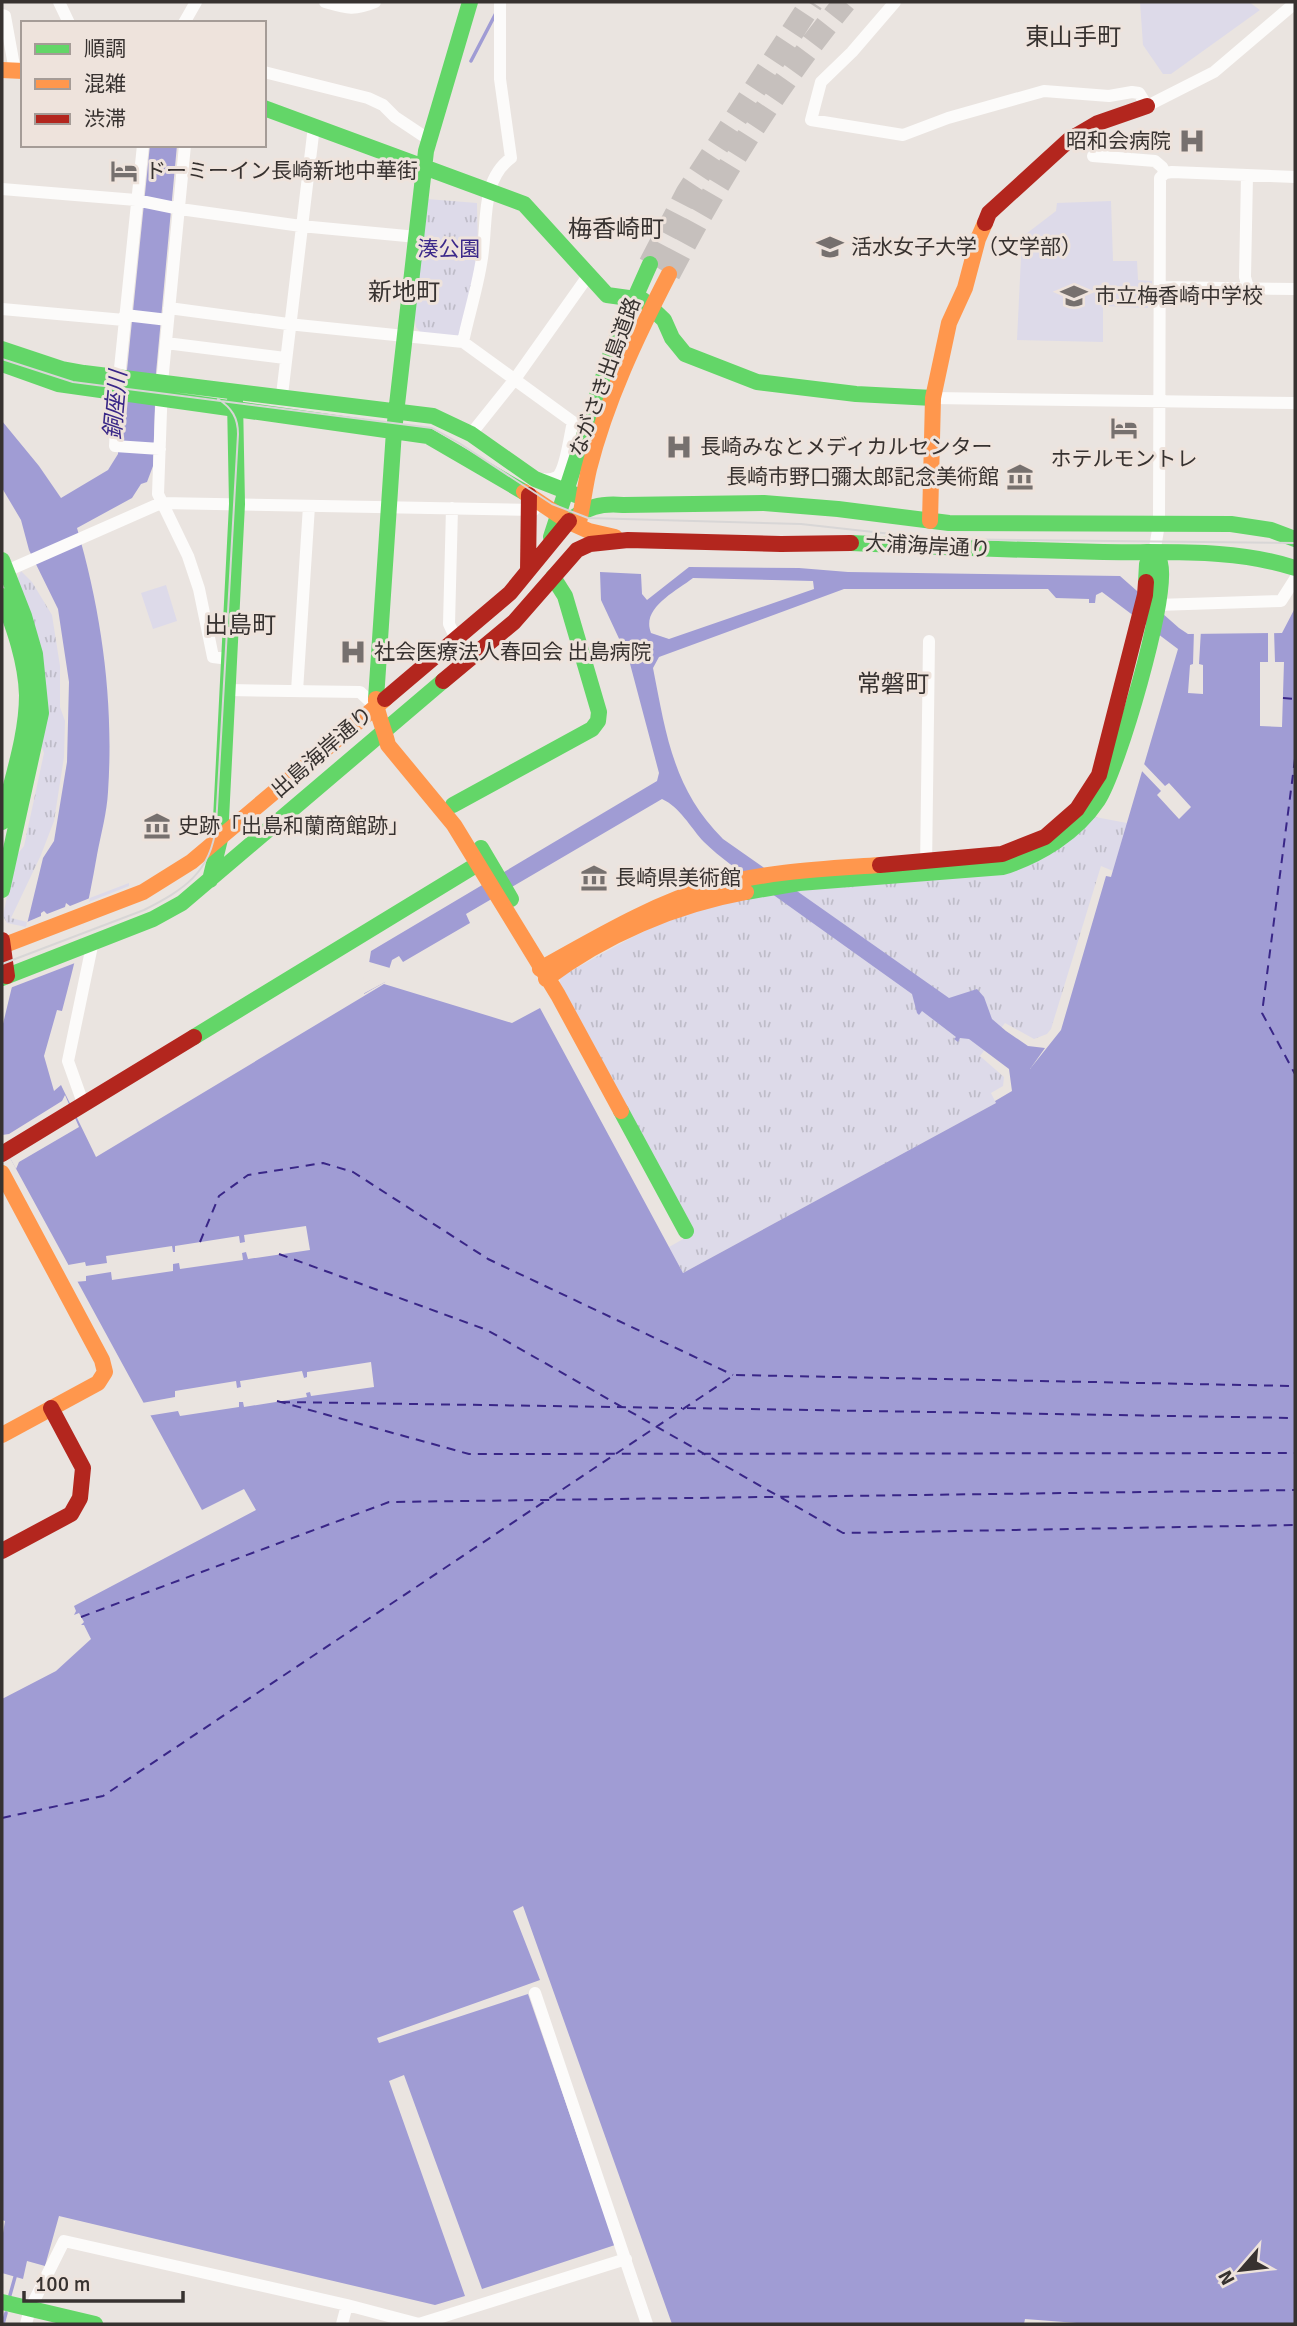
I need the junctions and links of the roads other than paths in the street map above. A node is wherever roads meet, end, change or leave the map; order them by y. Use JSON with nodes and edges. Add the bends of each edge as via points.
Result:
{"nodes":[{"id":1,"x":59,"y":2,"type":"edge"},
{"id":2,"x":196,"y":2,"type":"edge"},
{"id":3,"x":325,"y":2,"type":"edge"},
{"id":4,"x":375,"y":2,"type":"edge"},
{"id":5,"x":470,"y":2,"type":"edge"},
{"id":6,"x":500,"y":2,"type":"edge"},
{"id":7,"x":895,"y":2,"type":"edge"},
{"id":8,"x":1295,"y":3,"type":"edge"},
{"id":9,"x":2,"y":15,"type":"edge"},
{"id":10,"x":68,"y":21,"type":"edge"},
{"id":11,"x":185,"y":21,"type":"edge"},
{"id":12,"x":13,"y":71,"type":"edge"},
{"id":13,"x":266,"y":72,"type":"edge"},
{"id":14,"x":1147,"y":106,"type":"junction"},
{"id":15,"x":266,"y":109,"type":"edge"},
{"id":16,"x":314,"y":126,"type":"junction"},
{"id":17,"x":431,"y":141,"type":"junction"},
{"id":18,"x":143,"y":147,"type":"edge"},
{"id":19,"x":185,"y":147,"type":"edge"},
{"id":20,"x":1093,"y":156,"type":"dead end"},
{"id":21,"x":426,"y":166,"type":"junction"},
{"id":22,"x":1165,"y":173,"type":"junction"},
{"id":23,"x":1247,"y":177,"type":"junction"},
{"id":24,"x":1295,"y":177,"type":"edge"},
{"id":25,"x":2,"y":189,"type":"edge"},
{"id":26,"x":491,"y":191,"type":"junction"},
{"id":27,"x":136,"y":200,"type":"junction"},
{"id":28,"x":176,"y":208,"type":"junction"},
{"id":29,"x":301,"y":226,"type":"junction"},
{"id":30,"x":417,"y":237,"type":"junction"},
{"id":31,"x":649,"y":264,"type":"tunnel mouth"},
{"id":32,"x":669,"y":274,"type":"tunnel mouth"},
{"id":33,"x":588,"y":276,"type":"junction"},
{"id":34,"x":1160,"y":287,"type":"junction"},
{"id":35,"x":1248,"y":288,"type":"junction"},
{"id":36,"x":1295,"y":289,"type":"edge"},
{"id":37,"x":2,"y":309,"type":"edge"},
{"id":38,"x":169,"y":314,"type":"junction"},
{"id":39,"x":125,"y":317,"type":"junction"},
{"id":40,"x":288,"y":324,"type":"junction"},
{"id":41,"x":404,"y":336,"type":"junction"},
{"id":42,"x":463,"y":342,"type":"junction"},
{"id":43,"x":166,"y":343,"type":"junction"},
{"id":44,"x":2,"y":349,"type":"edge"},
{"id":45,"x":285,"y":358,"type":"junction"},
{"id":46,"x":2,"y":365,"type":"edge"},
{"id":47,"x":515,"y":379,"type":"junction"},
{"id":48,"x":118,"y":386,"type":"junction"},
{"id":49,"x":236,"y":390,"type":"junction"},
{"id":50,"x":162,"y":391,"type":"junction"},
{"id":51,"x":282,"y":395,"type":"junction"},
{"id":52,"x":933,"y":398,"type":"junction"},
{"id":53,"x":1159,"y":400,"type":"junction"},
{"id":54,"x":1295,"y":403,"type":"edge"},
{"id":55,"x":235,"y":411,"type":"junction"},
{"id":56,"x":397,"y":411,"type":"junction"},
{"id":57,"x":116,"y":428,"type":"dead end"},
{"id":58,"x":394,"y":431,"type":"junction"},
{"id":59,"x":471,"y":434,"type":"junction"},
{"id":60,"x":160,"y":449,"type":"junction"},
{"id":61,"x":581,"y":468,"type":"junction"},
{"id":62,"x":535,"y":479,"type":"junction"},
{"id":63,"x":567,"y":493,"type":"junction"},
{"id":64,"x":161,"y":503,"type":"junction"},
{"id":65,"x":604,"y":503,"type":"junction"},
{"id":66,"x":237,"y":504,"type":"junction"},
{"id":67,"x":309,"y":506,"type":"junction"},
{"id":68,"x":388,"y":506,"type":"junction"},
{"id":69,"x":452,"y":508,"type":"junction"},
{"id":70,"x":559,"y":511,"type":"junction"},
{"id":71,"x":930,"y":521,"type":"junction"},
{"id":72,"x":1159,"y":524,"type":"junction"},
{"id":73,"x":1295,"y":539,"type":"edge"},
{"id":74,"x":628,"y":540,"type":"junction"},
{"id":75,"x":550,"y":541,"type":"joint"},
{"id":76,"x":1154,"y":554,"type":"junction"},
{"id":77,"x":566,"y":562,"type":"junction"},
{"id":78,"x":3,"y":568,"type":"edge"},
{"id":79,"x":1295,"y":568,"type":"edge"},
{"id":80,"x":528,"y":571,"type":"junction"},
{"id":81,"x":553,"y":577,"type":"junction"},
{"id":82,"x":1295,"y":579,"type":"edge"},
{"id":83,"x":2,"y":596,"type":"edge"},
{"id":84,"x":1151,"y":600,"type":"junction"},
{"id":85,"x":456,"y":639,"type":"junction"},
{"id":86,"x":929,"y":641,"type":"dead end"},
{"id":87,"x":229,"y":659,"type":"junction"},
{"id":88,"x":228,"y":690,"type":"junction"},
{"id":89,"x":297,"y":691,"type":"junction"},
{"id":90,"x":375,"y":706,"type":"junction"},
{"id":91,"x":385,"y":728,"type":"junction"},
{"id":92,"x":453,"y":805,"type":"junction"},
{"id":93,"x":2,"y":822,"type":"edge"},
{"id":94,"x":220,"y":839,"type":"junction"},
{"id":95,"x":482,"y":861,"type":"junction"},
{"id":96,"x":926,"y":868,"type":"junction"},
{"id":97,"x":210,"y":880,"type":"junction"},
{"id":98,"x":2,"y":890,"type":"edge"},
{"id":99,"x":93,"y":941,"type":"junction"},
{"id":100,"x":2,"y":944,"type":"edge"},
{"id":101,"x":546,"y":972,"type":"junction"},
{"id":102,"x":7,"y":975,"type":"edge"},
{"id":103,"x":79,"y":1106,"type":"junction"},
{"id":104,"x":4,"y":1153,"type":"edge"},
{"id":105,"x":2,"y":1172,"type":"edge"},
{"id":106,"x":686,"y":1231,"type":"dead end"},
{"id":107,"x":51,"y":1408,"type":"junction"},
{"id":108,"x":2,"y":1435,"type":"edge"},
{"id":109,"x":2,"y":1552,"type":"edge"},
{"id":110,"x":535,"y":1993,"type":"dead end"},
{"id":111,"x":626,"y":2259,"type":"junction"},
{"id":112,"x":2,"y":2302,"type":"edge"},
{"id":113,"x":347,"y":2305,"type":"junction"},
{"id":114,"x":25,"y":2313,"type":"edge"},
{"id":115,"x":95,"y":2324,"type":"edge"},
{"id":116,"x":342,"y":2324,"type":"edge"},
{"id":117,"x":414,"y":2324,"type":"edge"},
{"id":118,"x":647,"y":2324,"type":"edge"}],
"edges":[{"from":1,"to":10,"type":"street"},
{"from":2,"to":11,"type":"street"},
{"from":3,"to":4,"type":"street","via":[[351,9]]},
{"from":5,"to":17,"type":"main road"},
{"from":6,"to":26,"type":"street","via":[[500,79],[512,158],[502,165]]},
{"from":7,"to":14,"type":"street","via":[[821,82],[811,120],[903,135],[1044,91],[1109,96],[1139,93]]},
{"from":8,"to":14,"type":"street","via":[[1214,72]]},
{"from":9,"to":12,"type":"street"},
{"from":13,"to":17,"type":"street","via":[[368,97]]},
{"from":14,"to":52,"type":"main road","via":[[1098,123],[1069,140],[989,213],[949,323]]},
{"from":15,"to":16,"type":"main road"},
{"from":16,"to":21,"type":"main road"},
{"from":16,"to":29,"type":"street"},
{"from":17,"to":21,"type":"main road"},
{"from":18,"to":27,"type":"street"},
{"from":19,"to":28,"type":"street"},
{"from":20,"to":22,"type":"street","via":[[1155,160]]},
{"from":21,"to":26,"type":"main road"},
{"from":21,"to":30,"type":"main road"},
{"from":22,"to":23,"type":"street"},
{"from":22,"to":34,"type":"street","via":[[1160,178]]},
{"from":23,"to":24,"type":"street"},
{"from":23,"to":35,"type":"street"},
{"from":25,"to":27,"type":"street"},
{"from":26,"to":33,"type":"main road","via":[[524,204]]},
{"from":26,"to":42,"type":"street"},
{"from":27,"to":28,"type":"street"},
{"from":27,"to":39,"type":"street"},
{"from":28,"to":29,"type":"street"},
{"from":28,"to":38,"type":"street"},
{"from":29,"to":30,"type":"street"},
{"from":29,"to":40,"type":"street"},
{"from":30,"to":41,"type":"main road"},
{"from":31,"to":61,"type":"main road","name":"ながさき出島道路","via":[[606,365]]},
{"from":32,"to":61,"type":"main road","name":"ながさき出島道路","via":[[640,329]]},
{"from":33,"to":47,"type":"street"},
{"from":33,"to":52,"type":"main road","via":[[607,295],[643,300],[664,320],[684,354],[757,382]]},
{"from":34,"to":35,"type":"street"},
{"from":34,"to":53,"type":"street"},
{"from":35,"to":36,"type":"street"},
{"from":37,"to":39,"type":"street"},
{"from":38,"to":39,"type":"street"},
{"from":38,"to":40,"type":"street"},
{"from":38,"to":43,"type":"street"},
{"from":39,"to":48,"type":"street"},
{"from":40,"to":41,"type":"street"},
{"from":40,"to":45,"type":"street"},
{"from":41,"to":42,"type":"street"},
{"from":41,"to":56,"type":"main road"},
{"from":42,"to":47,"type":"street"},
{"from":43,"to":45,"type":"street"},
{"from":43,"to":50,"type":"street"},
{"from":44,"to":48,"type":"main road"},
{"from":45,"to":51,"type":"street"},
{"from":46,"to":48,"type":"main road","via":[[58,384]]},
{"from":47,"to":59,"type":"street"},
{"from":47,"to":62,"type":"street","via":[[573,422],[562,469],[548,480]]},
{"from":48,"to":50,"type":"main road"},
{"from":49,"to":50,"type":"main road"},
{"from":49,"to":51,"type":"main road"},
{"from":49,"to":55,"type":"main road"},
{"from":50,"to":55,"type":"main road"},
{"from":50,"to":60,"type":"street"},
{"from":51,"to":56,"type":"main road"},
{"from":52,"to":53,"type":"street"},
{"from":52,"to":71,"type":"main road"},
{"from":53,"to":54,"type":"street"},
{"from":53,"to":72,"type":"street"},
{"from":55,"to":58,"type":"main road"},
{"from":55,"to":66,"type":"main road"},
{"from":56,"to":58,"type":"main road"},
{"from":56,"to":59,"type":"main road","via":[[433,416]]},
{"from":57,"to":60,"type":"street","via":[[115,446]]},
{"from":58,"to":68,"type":"main road"},
{"from":58,"to":70,"type":"main road","via":[[439,441]]},
{"from":59,"to":62,"type":"main road"},
{"from":60,"to":64,"type":"street"},
{"from":61,"to":63,"type":"main road","name":"ながさき出島道路"},
{"from":61,"to":65,"type":"main road"},
{"from":61,"to":70,"type":"main road","name":"ながさき出島道路"},
{"from":62,"to":63,"type":"main road"},
{"from":63,"to":70,"type":"main road","name":"ながさき出島道路"},
{"from":63,"to":70,"type":"main road"},
{"from":64,"to":66,"type":"street"},
{"from":64,"to":78,"type":"street","via":[[30,561]]},
{"from":64,"to":87,"type":"street","via":[[188,556],[213,657]]},
{"from":65,"to":70,"type":"main road"},
{"from":65,"to":71,"type":"main road","name":"大浦海岸通り","via":[[764,503]]},
{"from":66,"to":67,"type":"street"},
{"from":66,"to":87,"type":"main road"},
{"from":67,"to":68,"type":"street"},
{"from":67,"to":89,"type":"street"},
{"from":68,"to":69,"type":"street"},
{"from":68,"to":90,"type":"main road"},
{"from":69,"to":70,"type":"street"},
{"from":69,"to":85,"type":"street","via":[[449,624]]},
{"from":70,"to":74,"type":"main road"},
{"from":70,"to":75,"type":"main road","name":"ながさき出島道路"},
{"from":70,"to":77,"type":"main road","name":"ながさき出島道路"},
{"from":70,"to":80,"type":"main road"},
{"from":71,"to":72,"type":"main road","name":"大浦海岸通り"},
{"from":72,"to":73,"type":"main road","name":"大浦海岸通り","via":[[1231,524]]},
{"from":72,"to":76,"type":"street"},
{"from":74,"to":76,"type":"main road","name":"大浦海岸通り","via":[[832,541]]},
{"from":74,"to":77,"type":"main road","name":"大浦海岸通り","via":[[590,544]]},
{"from":75,"to":80,"type":"main road","name":"出島海岸通り"},
{"from":76,"to":79,"type":"main road","name":"大浦海岸通り","via":[[1223,554]]},
{"from":76,"to":84,"type":"main road","via":[[1161,564]]},
{"from":77,"to":81,"type":"main road","name":"出島海岸通り"},
{"from":78,"to":98,"type":"main road","via":[[29,629],[41,713]]},
{"from":80,"to":85,"type":"main road","name":"出島海岸通り","via":[[492,610]]},
{"from":81,"to":91,"type":"main road","name":"出島海岸通り","via":[[514,622]]},
{"from":81,"to":92,"type":"main road","via":[[565,596],[598,721],[592,729]]},
{"from":82,"to":84,"type":"street","via":[[1281,601]]},
{"from":83,"to":93,"type":"main road","via":[[16,632],[26,711]]},
{"from":84,"to":96,"type":"main road","via":[[1111,774],[1085,816],[1052,845],[1012,864]]},
{"from":85,"to":90,"type":"main road","name":"出島海岸通り"},
{"from":86,"to":96,"type":"street"},
{"from":87,"to":88,"type":"main road"},
{"from":88,"to":89,"type":"street"},
{"from":88,"to":94,"type":"main road"},
{"from":89,"to":90,"type":"street","via":[[360,692]]},
{"from":90,"to":91,"type":"main road"},
{"from":90,"to":94,"type":"main road","name":"出島海岸通り"},
{"from":91,"to":92,"type":"main road"},
{"from":91,"to":95,"type":"main road","via":[[388,746]]},
{"from":91,"to":97,"type":"main road","name":"出島海岸通り"},
{"from":92,"to":95,"type":"main road"},
{"from":94,"to":97,"type":"main road"},
{"from":94,"to":100,"type":"main road","name":"出島海岸通り","via":[[159,884]]},
{"from":95,"to":101,"type":"main road"},
{"from":95,"to":103,"type":"main road"},
{"from":96,"to":101,"type":"main road","via":[[746,885],[644,922]]},
{"from":97,"to":99,"type":"main road","name":"出島海岸通り","via":[[153,919]]},
{"from":99,"to":102,"type":"main road","name":"出島海岸通り"},
{"from":99,"to":103,"type":"street","via":[[68,1061]]},
{"from":100,"to":102,"type":"main road"},
{"from":101,"to":106,"type":"main road"},
{"from":103,"to":104,"type":"main road"},
{"from":105,"to":107,"type":"main road","via":[[105,1367],[98,1383]]},
{"from":107,"to":108,"type":"main road"},
{"from":107,"to":109,"type":"main road","via":[[83,1468],[78,1503],[71,1514]]},
{"from":110,"to":111,"type":"street"},
{"from":111,"to":117,"type":"street"},
{"from":111,"to":118,"type":"street"},
{"from":112,"to":114,"type":"main road"},
{"from":113,"to":114,"type":"street","via":[[64,2241]]},
{"from":113,"to":116,"type":"street"},
{"from":113,"to":117,"type":"street"},
{"from":114,"to":115,"type":"main road"}]}
